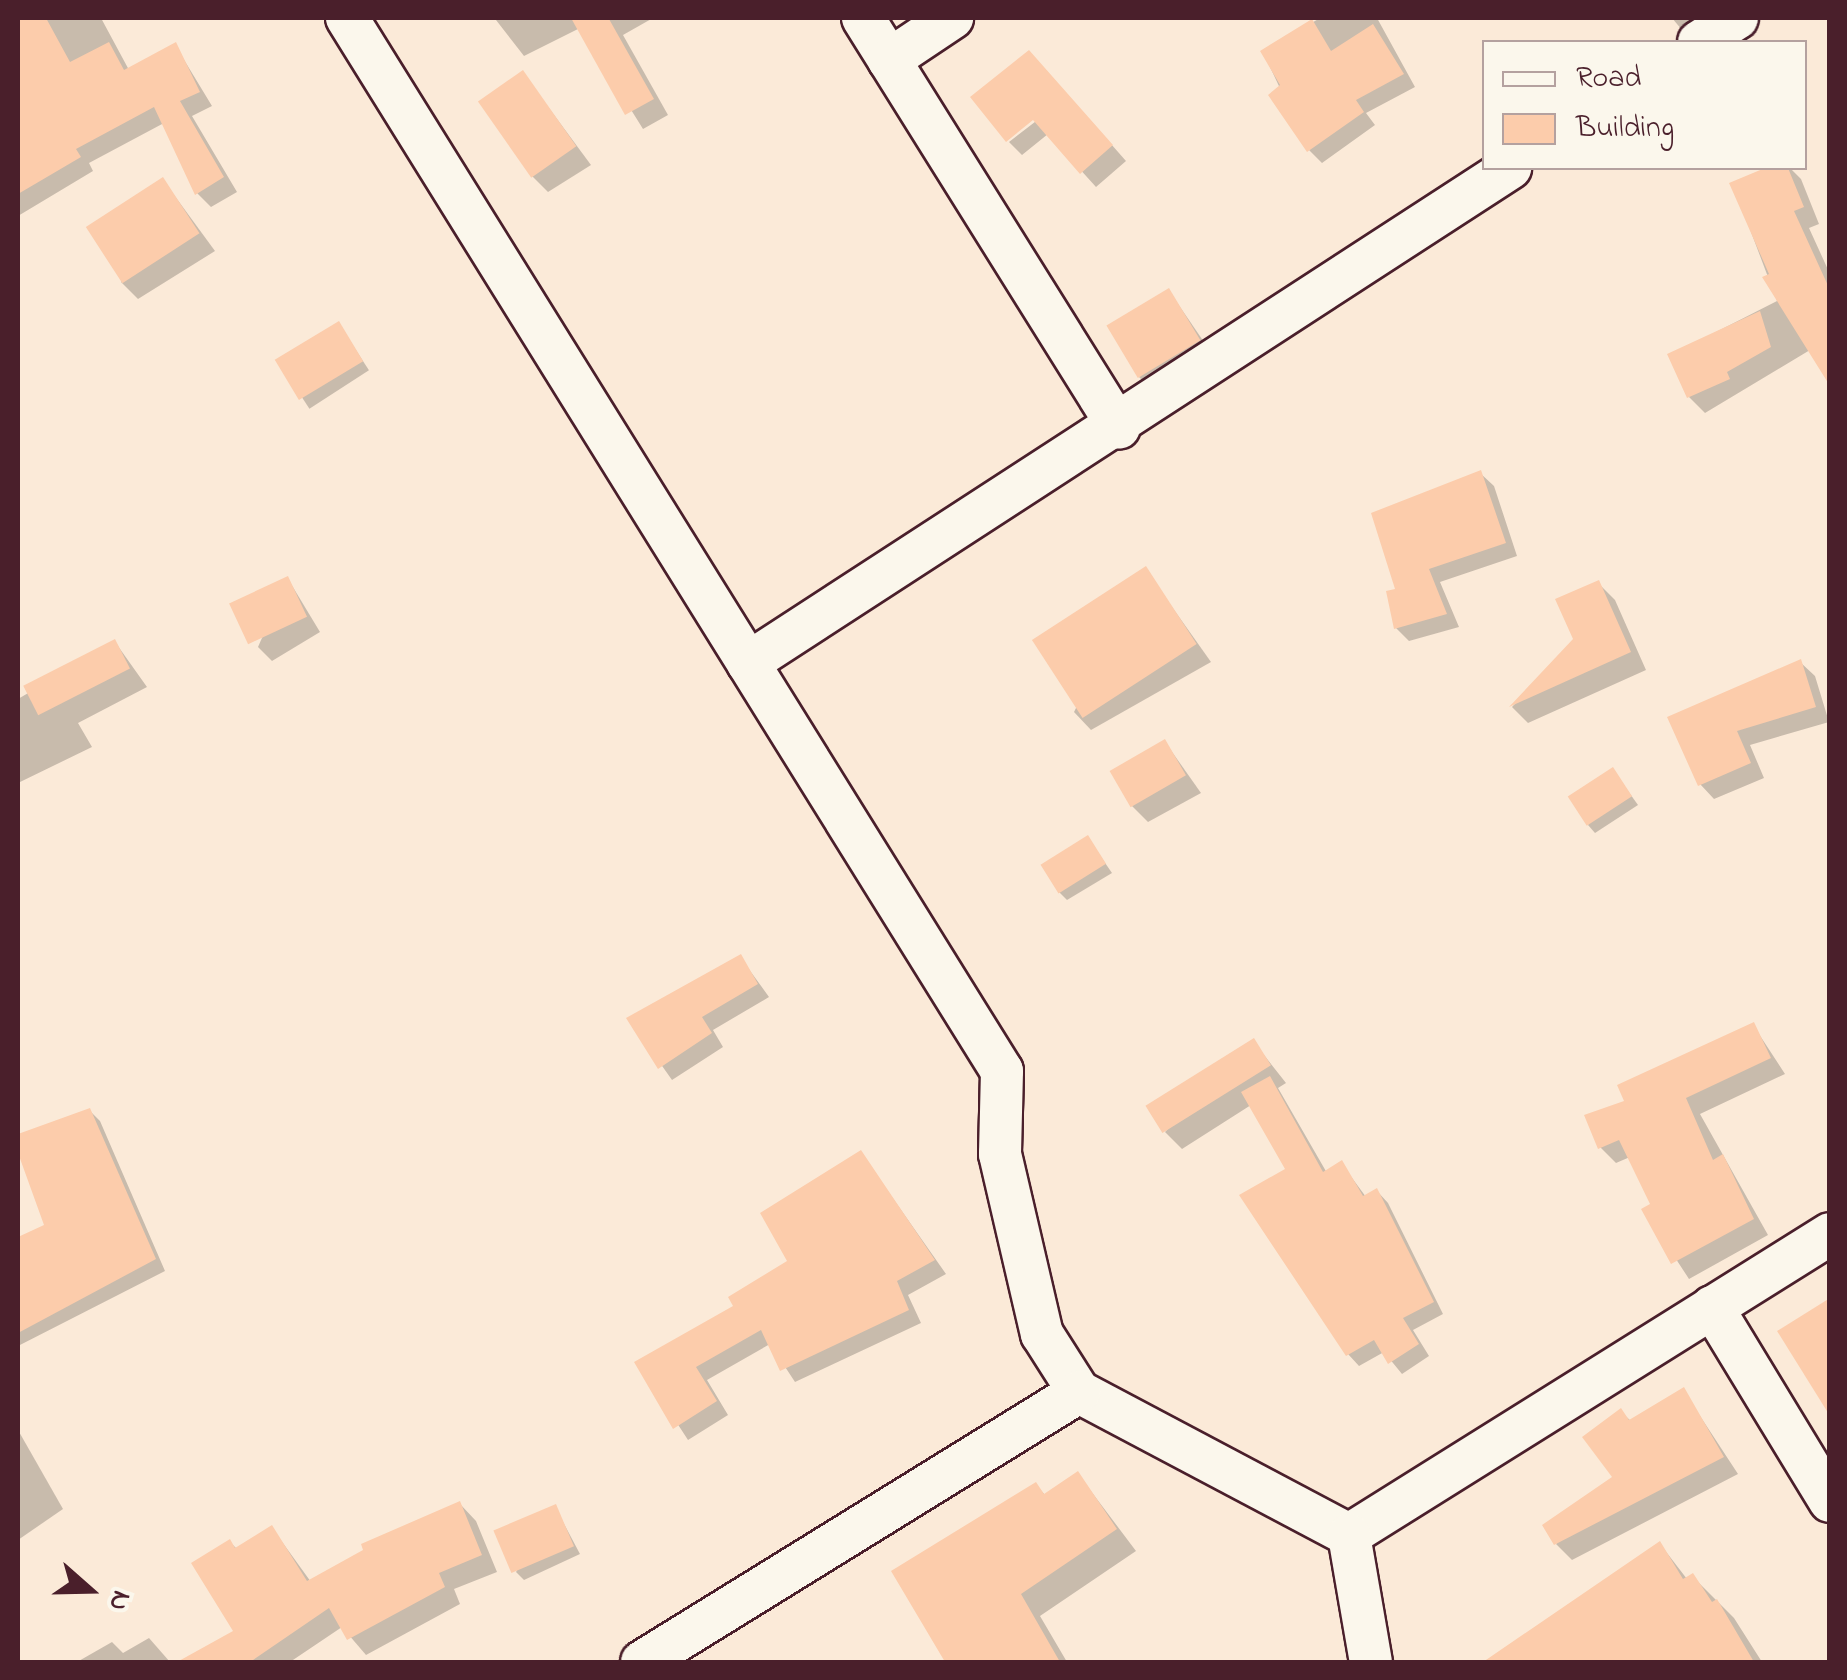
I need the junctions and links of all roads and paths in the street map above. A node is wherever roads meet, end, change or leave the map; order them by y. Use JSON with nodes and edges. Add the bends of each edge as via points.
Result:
{"nodes":[{"id":1,"x":347,"y":18,"type":"edge"},
{"id":2,"x":863,"y":18,"type":"edge"},
{"id":3,"x":952,"y":18,"type":"edge"},
{"id":4,"x":1737,"y":18,"type":"edge"},
{"id":5,"x":1702,"y":40,"type":"edge"},
{"id":6,"x":890,"y":60,"type":"junction"},
{"id":7,"x":1507,"y":170,"type":"edge"},
{"id":8,"x":1119,"y":427,"type":"junction"},
{"id":9,"x":748,"y":663,"type":"junction"},
{"id":10,"x":1830,"y":1234,"type":"edge"},
{"id":11,"x":1712,"y":1307,"type":"junction"},
{"id":12,"x":1079,"y":1392,"type":"junction"},
{"id":13,"x":1830,"y":1501,"type":"edge"},
{"id":14,"x":1349,"y":1535,"type":"junction"},
{"id":15,"x":642,"y":1662,"type":"edge"},
{"id":16,"x":1371,"y":1662,"type":"edge"}],
"edges":[{"from":1,"to":9,"type":"street"},
{"from":2,"to":6,"type":"street"},
{"from":3,"to":6,"type":"street"},
{"from":4,"to":5,"type":"street"},
{"from":6,"to":8,"type":"street"},
{"from":7,"to":8,"type":"street"},
{"from":8,"to":9,"type":"street"},
{"from":9,"to":12,"type":"street","via":[[1002,1071],[1000,1154],[1042,1334]]},
{"from":10,"to":11,"type":"street"},
{"from":11,"to":13,"type":"street"},
{"from":11,"to":14,"type":"street"},
{"from":12,"to":14,"type":"street"},
{"from":12,"to":15,"type":"street"},
{"from":14,"to":16,"type":"street"}]}
